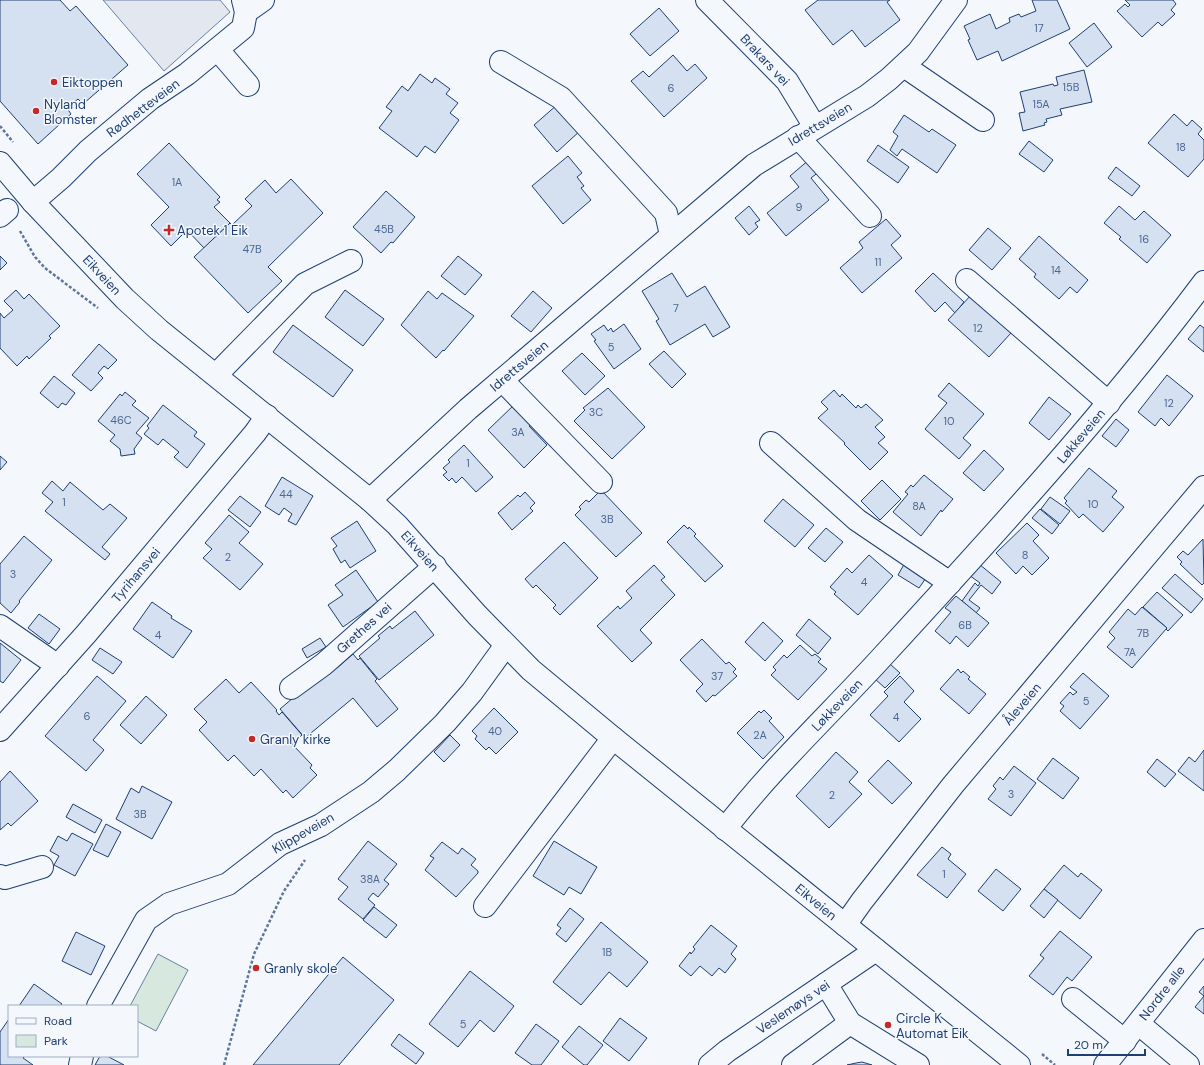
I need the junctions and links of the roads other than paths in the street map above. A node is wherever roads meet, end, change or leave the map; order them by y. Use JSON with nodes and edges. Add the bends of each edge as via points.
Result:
{"nodes":[{"id":1,"x":707,"y":0,"type":"edge"},
{"id":2,"x":956,"y":0,"type":"edge"},
{"id":3,"x":250,"y":4,"type":"edge"},
{"id":4,"x":218,"y":50,"type":"junction"},
{"id":5,"x":501,"y":62,"type":"dead end"},
{"id":6,"x":904,"y":66,"type":"junction"},
{"id":7,"x":248,"y":85,"type":"dead end"},
{"id":8,"x":983,"y":120,"type":"dead end"},
{"id":9,"x":807,"y":132,"type":"junction"},
{"id":10,"x":0,"y":163,"type":"edge"},
{"id":11,"x":33,"y":202,"type":"junction"},
{"id":12,"x":870,"y":216,"type":"dead end"},
{"id":13,"x":671,"y":235,"type":"junction"},
{"id":14,"x":351,"y":261,"type":"dead end"},
{"id":15,"x":967,"y":280,"type":"dead end"},
{"id":16,"x":1204,"y":282,"type":"edge"},
{"id":17,"x":216,"y":375,"type":"junction"},
{"id":18,"x":502,"y":380,"type":"junction"},
{"id":19,"x":1109,"y":403,"type":"junction"},
{"id":20,"x":267,"y":416,"type":"junction"},
{"id":21,"x":771,"y":443,"type":"dead end"},
{"id":22,"x":601,"y":482,"type":"dead end"},
{"id":23,"x":1204,"y":487,"type":"edge"},
{"id":24,"x":370,"y":500,"type":"junction"},
{"id":25,"x":434,"y":566,"type":"junction"},
{"id":26,"x":950,"y":583,"type":"junction"},
{"id":27,"x":0,"y":626,"type":"edge"},
{"id":28,"x":506,"y":645,"type":"junction"},
{"id":29,"x":58,"y":666,"type":"junction"},
{"id":30,"x":291,"y":688,"type":"dead end"},
{"id":31,"x":0,"y":730,"type":"edge"},
{"id":32,"x":613,"y":738,"type":"junction"},
{"id":33,"x":725,"y":829,"type":"junction"},
{"id":34,"x":42,"y":867,"type":"dead end"},
{"id":35,"x":0,"y":876,"type":"edge"},
{"id":36,"x":485,"y":906,"type":"dead end"},
{"id":37,"x":845,"y":925,"type":"junction"},
{"id":38,"x":1204,"y":940,"type":"edge"},
{"id":39,"x":876,"y":950,"type":"junction"},
{"id":40,"x":826,"y":984,"type":"junction"},
{"id":41,"x":1073,"y":999,"type":"dead end"},
{"id":42,"x":99,"y":1005,"type":"edge"},
{"id":43,"x":850,"y":1023,"type":"junction"},
{"id":44,"x":1138,"y":1024,"type":"junction"},
{"id":45,"x":1125,"y":1041,"type":"junction"},
{"id":46,"x":710,"y":1065,"type":"edge"},
{"id":47,"x":793,"y":1065,"type":"edge"},
{"id":48,"x":918,"y":1065,"type":"edge"},
{"id":49,"x":1019,"y":1065,"type":"edge"},
{"id":50,"x":1106,"y":1065,"type":"edge"},
{"id":51,"x":1188,"y":1065,"type":"edge"}],
"edges":[{"from":1,"to":9,"type":"street","name":"Brakars vei","via":[[787,81]]},
{"from":2,"to":6,"type":"street","name":"Idrettsveien","via":[[918,52]]},
{"from":3,"to":4,"type":"street","name":"Rødhetteveien","via":[[243,28]]},
{"from":4,"to":7,"type":"street"},
{"from":4,"to":11,"type":"street","name":"Rødhetteveien","via":[[150,99]]},
{"from":5,"to":13,"type":"street","via":[[561,98],[666,213]]},
{"from":6,"to":8,"type":"street"},
{"from":6,"to":9,"type":"street","name":"Idrettsveien","via":[[867,96]]},
{"from":9,"to":12,"type":"street","name":"Brakars vei"},
{"from":9,"to":13,"type":"street","name":"Idrettsveien","via":[[754,165]]},
{"from":10,"to":11,"type":"street","name":"Eikveien"},
{"from":11,"to":17,"type":"street","name":"Eikveien","via":[[125,299],[158,330]]},
{"from":13,"to":18,"type":"street","name":"Idrettsveien"},
{"from":14,"to":17,"type":"street","via":[[305,284]]},
{"from":15,"to":19,"type":"street"},
{"from":16,"to":19,"type":"street","name":"Løkkeveien"},
{"from":17,"to":20,"type":"street","name":"Eikveien"},
{"from":18,"to":22,"type":"street"},
{"from":18,"to":24,"type":"street","name":"Idrettsveien"},
{"from":19,"to":26,"type":"street","name":"Løkkeveien","via":[[1035,490]]},
{"from":20,"to":24,"type":"street","name":"Eikveien"},
{"from":20,"to":29,"type":"street","name":"Tyrihansvei"},
{"from":21,"to":26,"type":"street","via":[[857,520]]},
{"from":23,"to":37,"type":"street","name":"Åleveien","via":[[954,785]]},
{"from":24,"to":25,"type":"street","name":"Eikveien"},
{"from":25,"to":28,"type":"street","name":"Eikveien"},
{"from":25,"to":30,"type":"street","name":"Grethes vei","via":[[324,664]]},
{"from":26,"to":33,"type":"street","name":"Løkkeveien","via":[[759,786]]},
{"from":27,"to":29,"type":"street"},
{"from":28,"to":32,"type":"street","name":"Eikveien","via":[[531,670]]},
{"from":28,"to":42,"type":"street","name":"Klippeveien","via":[[472,692],[445,723],[371,792],[321,825],[280,844],[228,884],[169,904],[152,914],[146,920]]},
{"from":29,"to":31,"type":"street","name":"Tyrihansvei"},
{"from":32,"to":33,"type":"street","name":"Eikveien"},
{"from":32,"to":36,"type":"street"},
{"from":33,"to":37,"type":"street","name":"Eikveien"},
{"from":34,"to":35,"type":"street","via":[[5,878]]},
{"from":37,"to":39,"type":"street","name":"Eikveien"},
{"from":38,"to":44,"type":"street","name":"Nordre alle"},
{"from":39,"to":40,"type":"street","name":"Veslemøys vei"},
{"from":39,"to":49,"type":"street","name":"Eikveien"},
{"from":40,"to":43,"type":"street"},
{"from":40,"to":46,"type":"street","name":"Veslemøys vei"},
{"from":41,"to":45,"type":"street"},
{"from":43,"to":47,"type":"street"},
{"from":43,"to":48,"type":"street"},
{"from":44,"to":45,"type":"street","name":"Nordre alle"},
{"from":44,"to":51,"type":"street"},
{"from":45,"to":50,"type":"street","name":"Nordre alle"}]}
